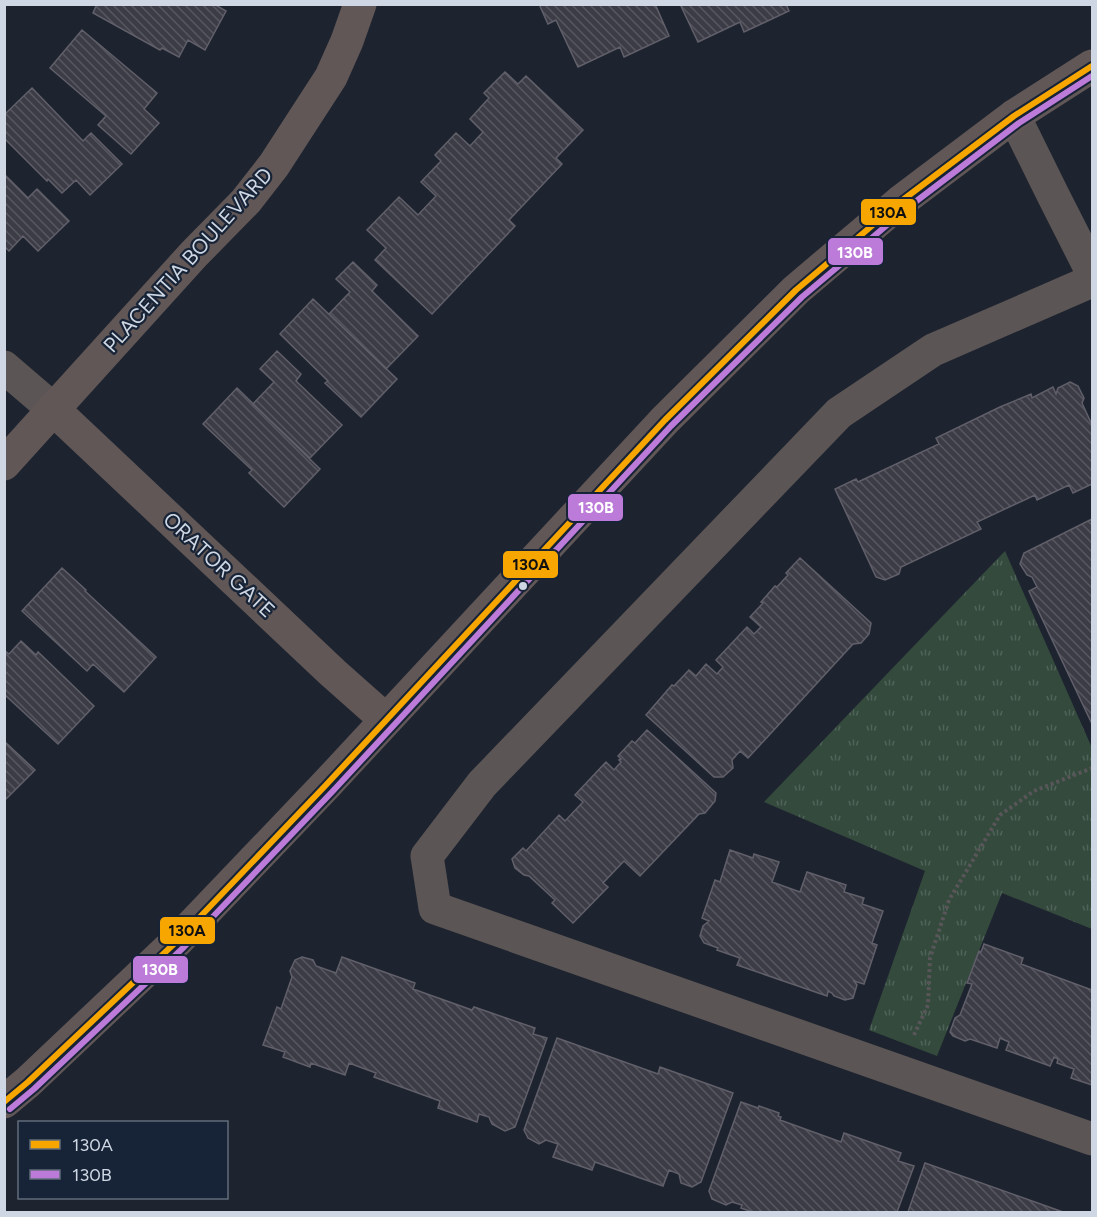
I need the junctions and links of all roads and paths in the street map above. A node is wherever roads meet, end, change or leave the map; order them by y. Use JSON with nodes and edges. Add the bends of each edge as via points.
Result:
{"nodes":[{"id":1,"x":360,"y":4,"type":"edge"},
{"id":2,"x":1092,"y":66,"type":"edge"},
{"id":3,"x":1014,"y":116,"type":"junction"},
{"id":4,"x":1092,"y":272,"type":"edge"},
{"id":5,"x":1092,"y":281,"type":"edge"},
{"id":6,"x":4,"y":367,"type":"edge"},
{"id":7,"x":53,"y":410,"type":"junction"},
{"id":8,"x":4,"y":464,"type":"edge"},
{"id":9,"x":386,"y":720,"type":"junction"},
{"id":10,"x":1092,"y":768,"type":"edge"},
{"id":11,"x":898,"y":1071,"type":"junction"},
{"id":12,"x":4,"y":1102,"type":"edge"},
{"id":13,"x":1092,"y":1139,"type":"edge"}],
"edges":[{"from":1,"to":7,"type":"main road","name":"PLACENTIA BOULEVARD","via":[[331,78],[274,165],[246,201]]},
{"from":2,"to":3,"type":"main road"},
{"from":3,"to":4,"type":"street"},
{"from":3,"to":9,"type":"main road","via":[[900,202],[796,290],[665,420]]},
{"from":5,"to":11,"type":"street","via":[[933,350],[839,413],[482,784],[427,856],[435,908]]},
{"from":6,"to":7,"type":"street"},
{"from":7,"to":8,"type":"main road","name":"PLACENTIA BOULEVARD"},
{"from":7,"to":9,"type":"main road","name":"ORATOR GATE"},
{"from":9,"to":12,"type":"main road","via":[[177,941]]},
{"from":10,"to":11,"type":"path","via":[[1034,790],[1000,815],[949,900],[930,958],[928,1005]]},
{"from":11,"to":13,"type":"street"}]}
